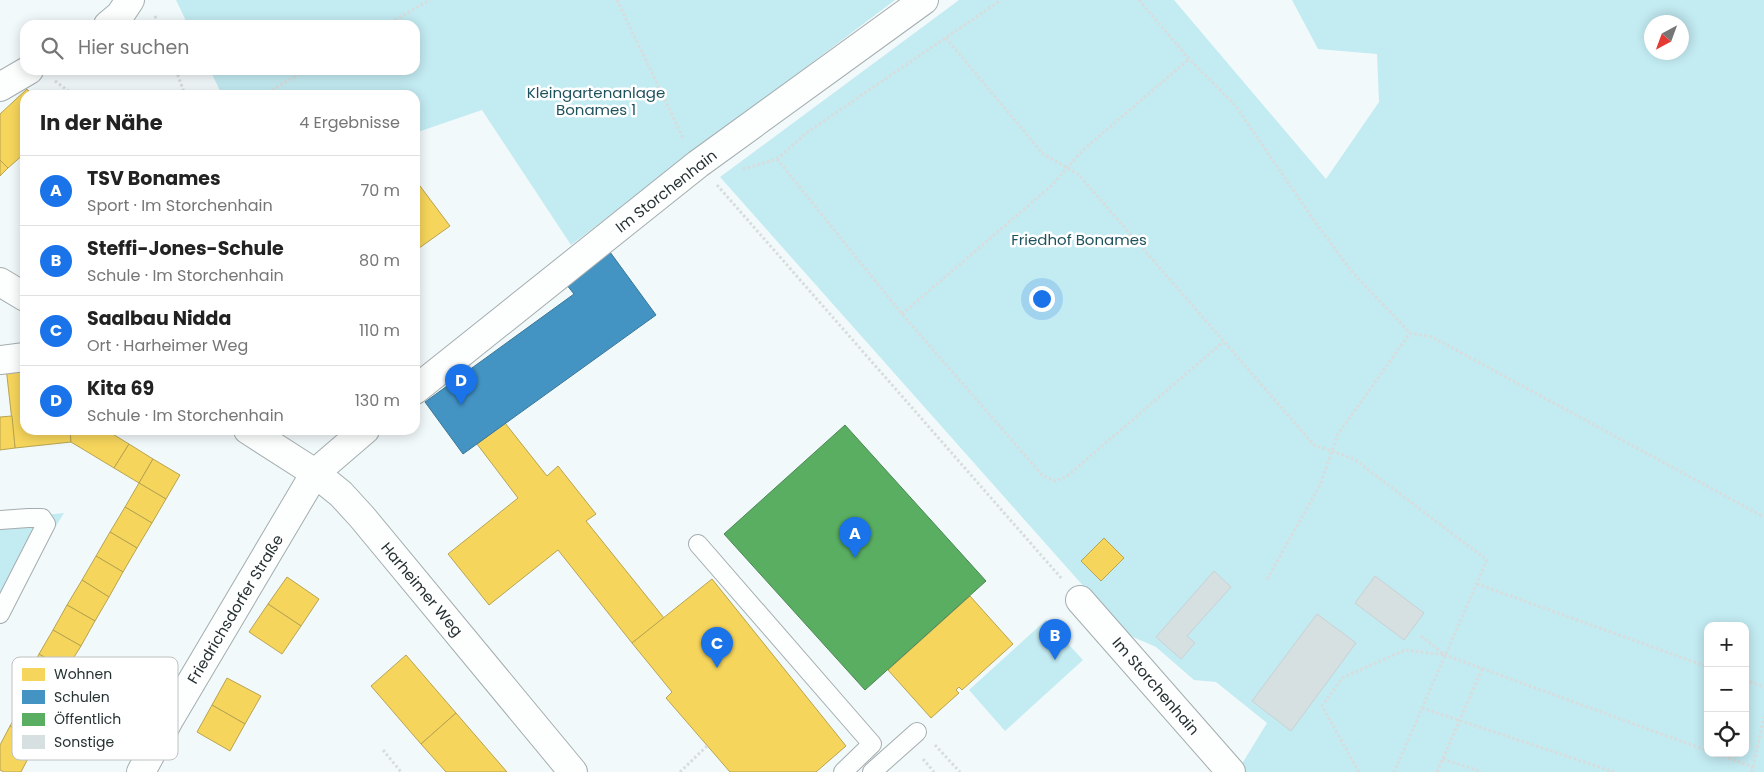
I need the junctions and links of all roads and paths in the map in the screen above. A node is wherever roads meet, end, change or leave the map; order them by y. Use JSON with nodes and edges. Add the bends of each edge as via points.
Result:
{"nodes":[{"id":1,"x":130,"y":0,"type":"edge"},
{"id":2,"x":430,"y":0,"type":"edge"},
{"id":3,"x":616,"y":0,"type":"edge"},
{"id":4,"x":924,"y":0,"type":"edge"},
{"id":5,"x":1002,"y":0,"type":"edge"},
{"id":6,"x":1139,"y":0,"type":"edge"},
{"id":7,"x":114,"y":20,"type":"edge"},
{"id":8,"x":395,"y":20,"type":"edge"},
{"id":9,"x":946,"y":38,"type":"junction"},
{"id":10,"x":1189,"y":58,"type":"junction"},
{"id":11,"x":20,"y":75,"type":"edge"},
{"id":12,"x":178,"y":75,"type":"edge"},
{"id":13,"x":298,"y":75,"type":"edge"},
{"id":14,"x":0,"y":87,"type":"edge"},
{"id":15,"x":183,"y":90,"type":"edge"},
{"id":16,"x":272,"y":90,"type":"edge"},
{"id":17,"x":777,"y":159,"type":"junction"},
{"id":18,"x":698,"y":164,"type":"junction"},
{"id":19,"x":1068,"y":168,"type":"junction"},
{"id":20,"x":0,"y":282,"type":"edge"},
{"id":21,"x":20,"y":294,"type":"edge"},
{"id":22,"x":902,"y":314,"type":"junction"},
{"id":23,"x":1410,"y":332,"type":"junction"},
{"id":24,"x":1223,"y":342,"type":"junction"},
{"id":25,"x":20,"y":358,"type":"edge"},
{"id":26,"x":0,"y":360,"type":"edge"},
{"id":27,"x":420,"y":386,"type":"edge"},
{"id":28,"x":256,"y":435,"type":"edge"},
{"id":29,"x":359,"y":435,"type":"edge"},
{"id":30,"x":1332,"y":451,"type":"junction"},
{"id":31,"x":315,"y":473,"type":"junction"},
{"id":32,"x":1764,"y":518,"type":"edge"},
{"id":33,"x":0,"y":520,"type":"edge"},
{"id":34,"x":698,"y":544,"type":"dead end"},
{"id":35,"x":1266,"y":579,"type":"dead end"},
{"id":36,"x":1477,"y":584,"type":"junction"},
{"id":37,"x":1080,"y":600,"type":"joint"},
{"id":38,"x":0,"y":614,"type":"edge"},
{"id":39,"x":1421,"y":636,"type":"dead end"},
{"id":40,"x":1445,"y":655,"type":"junction"},
{"id":41,"x":1704,"y":666,"type":"edge"},
{"id":42,"x":1482,"y":669,"type":"junction"},
{"id":43,"x":1749,"y":681,"type":"edge"},
{"id":44,"x":1764,"y":687,"type":"edge"},
{"id":45,"x":178,"y":704,"type":"edge"},
{"id":46,"x":1422,"y":708,"type":"junction"},
{"id":47,"x":1764,"y":717,"type":"edge"},
{"id":48,"x":1460,"y":721,"type":"junction"},
{"id":49,"x":917,"y":732,"type":"dead end"},
{"id":50,"x":707,"y":746,"type":"dead end"},
{"id":51,"x":382,"y":750,"type":"dead end"},
{"id":52,"x":940,"y":750,"type":"dead end"},
{"id":53,"x":1704,"y":750,"type":"edge"},
{"id":54,"x":1725,"y":757,"type":"edge"},
{"id":55,"x":1443,"y":759,"type":"junction"},
{"id":56,"x":147,"y":760,"type":"edge"},
{"id":57,"x":924,"y":761,"type":"dead end"},
{"id":58,"x":1753,"y":767,"type":"junction"},
{"id":59,"x":141,"y":772,"type":"edge"},
{"id":60,"x":401,"y":772,"type":"edge"},
{"id":61,"x":574,"y":772,"type":"edge"},
{"id":62,"x":680,"y":772,"type":"edge"},
{"id":63,"x":843,"y":772,"type":"edge"},
{"id":64,"x":872,"y":772,"type":"edge"},
{"id":65,"x":934,"y":772,"type":"edge"},
{"id":66,"x":960,"y":772,"type":"edge"},
{"id":67,"x":1231,"y":772,"type":"edge"},
{"id":68,"x":1358,"y":772,"type":"edge"},
{"id":69,"x":1394,"y":772,"type":"edge"},
{"id":70,"x":1437,"y":772,"type":"edge"},
{"id":71,"x":1482,"y":772,"type":"edge"},
{"id":72,"x":1614,"y":772,"type":"edge"},
{"id":73,"x":1752,"y":772,"type":"edge"}],
"edges":[{"from":1,"to":7,"type":"street"},
{"from":2,"to":8,"type":"path"},
{"from":3,"to":18,"type":"path"},
{"from":4,"to":18,"type":"street","name":"Im Storchenhain"},
{"from":5,"to":9,"type":"path"},
{"from":6,"to":10,"type":"path"},
{"from":9,"to":17,"type":"path","via":[[809,131]]},
{"from":9,"to":19,"type":"path","via":[[1043,154]]},
{"from":10,"to":19,"type":"path","via":[[1083,150]]},
{"from":10,"to":23,"type":"path","via":[[1235,104],[1315,222],[1354,273]]},
{"from":11,"to":14,"type":"street"},
{"from":12,"to":15,"type":"path"},
{"from":13,"to":16,"type":"path"},
{"from":17,"to":18,"type":"path","via":[[738,171]]},
{"from":17,"to":22,"type":"path"},
{"from":18,"to":27,"type":"street","name":"Im Storchenhain"},
{"from":18,"to":37,"type":"path"},
{"from":19,"to":22,"type":"path"},
{"from":19,"to":24,"type":"path","via":[[1078,174]]},
{"from":20,"to":21,"type":"street"},
{"from":22,"to":24,"type":"path","via":[[1042,475],[1055,481],[1066,477]]},
{"from":23,"to":30,"type":"path","via":[[1338,434]]},
{"from":23,"to":32,"type":"path","via":[[1432,337]]},
{"from":24,"to":30,"type":"path","via":[[1314,445]]},
{"from":25,"to":26,"type":"street"},
{"from":28,"to":31,"type":"street","name":"Harheimer Weg"},
{"from":29,"to":31,"type":"street"},
{"from":30,"to":35,"type":"path","via":[[1320,485]]},
{"from":30,"to":36,"type":"path","via":[[1354,459],[1487,560]]},
{"from":31,"to":45,"type":"street","name":"Friedrichsdorfer Straße"},
{"from":31,"to":61,"type":"street","name":"Harheimer Weg","via":[[362,517]]},
{"from":33,"to":38,"type":"lane","via":[[42,518],[46,524]]},
{"from":34,"to":63,"type":"lane","via":[[872,744]]},
{"from":36,"to":40,"type":"path"},
{"from":36,"to":41,"type":"path"},
{"from":37,"to":67,"type":"street","name":"Im Storchenhain"},
{"from":39,"to":40,"type":"path"},
{"from":40,"to":42,"type":"path"},
{"from":40,"to":46,"type":"path"},
{"from":40,"to":68,"type":"path","via":[[1405,650],[1342,678],[1322,706]]},
{"from":42,"to":48,"type":"path"},
{"from":42,"to":53,"type":"path"},
{"from":43,"to":44,"type":"path"},
{"from":46,"to":48,"type":"path"},
{"from":46,"to":69,"type":"path"},
{"from":47,"to":58,"type":"path"},
{"from":48,"to":55,"type":"path"},
{"from":48,"to":72,"type":"path"},
{"from":49,"to":64,"type":"lane"},
{"from":50,"to":62,"type":"path"},
{"from":51,"to":60,"type":"path"},
{"from":52,"to":66,"type":"path"},
{"from":54,"to":58,"type":"path"},
{"from":55,"to":70,"type":"path"},
{"from":55,"to":71,"type":"path"},
{"from":56,"to":59,"type":"street","name":"Friedrichsdorfer Straße"},
{"from":57,"to":65,"type":"path"},
{"from":58,"to":73,"type":"path"}]}
